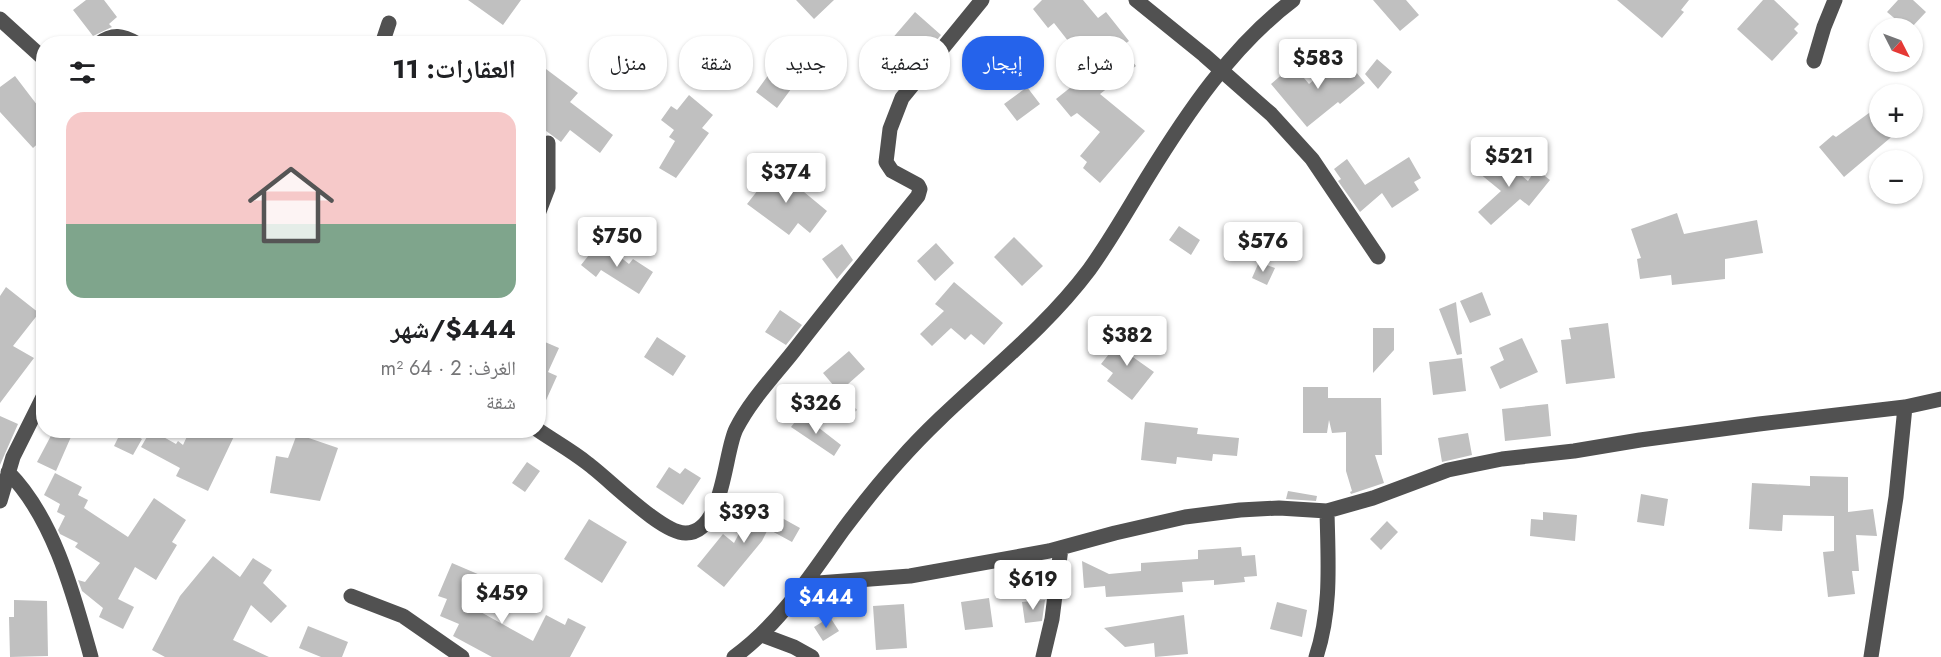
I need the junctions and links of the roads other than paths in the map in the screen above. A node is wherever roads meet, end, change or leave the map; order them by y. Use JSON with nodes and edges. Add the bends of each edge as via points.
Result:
{"nodes":[{"id":1,"x":982,"y":0,"type":"edge"},
{"id":2,"x":1136,"y":0,"type":"edge"},
{"id":3,"x":1293,"y":0,"type":"edge"},
{"id":4,"x":1836,"y":0,"type":"edge"},
{"id":5,"x":0,"y":19,"type":"edge"},
{"id":6,"x":389,"y":23,"type":"dead end"},
{"id":7,"x":385,"y":36,"type":"edge"},
{"id":8,"x":36,"y":52,"type":"edge"},
{"id":9,"x":1814,"y":61,"type":"dead end"},
{"id":10,"x":1221,"y":70,"type":"junction"},
{"id":11,"x":548,"y":143,"type":"dead end"},
{"id":12,"x":546,"y":193,"type":"edge"},
{"id":13,"x":1378,"y":257,"type":"dead end"},
{"id":14,"x":1941,"y":399,"type":"edge"},
{"id":15,"x":36,"y":407,"type":"edge"},
{"id":16,"x":1905,"y":407,"type":"junction"},
{"id":17,"x":546,"y":435,"type":"edge"},
{"id":18,"x":6,"y":454,"type":"edge"},
{"id":19,"x":8,"y":472,"type":"junction"},
{"id":20,"x":0,"y":501,"type":"edge"},
{"id":21,"x":1328,"y":511,"type":"junction"},
{"id":22,"x":1061,"y":548,"type":"junction"},
{"id":23,"x":805,"y":584,"type":"junction"},
{"id":24,"x":351,"y":596,"type":"dead end"},
{"id":25,"x":762,"y":635,"type":"junction"},
{"id":26,"x":92,"y":657,"type":"edge"},
{"id":27,"x":462,"y":657,"type":"edge"},
{"id":28,"x":734,"y":657,"type":"edge"},
{"id":29,"x":812,"y":657,"type":"edge"},
{"id":30,"x":1043,"y":657,"type":"edge"},
{"id":31,"x":1316,"y":657,"type":"edge"},
{"id":32,"x":1871,"y":657,"type":"edge"}],
"edges":[{"from":1,"to":17,"type":"street","via":[[902,98],[890,129],[886,162],[892,171],[918,185],[918,196],[754,401],[736,430],[718,497],[700,528],[686,534],[672,531]]},
{"from":2,"to":10,"type":"street"},
{"from":3,"to":10,"type":"street","via":[[1256,31]]},
{"from":4,"to":9,"type":"street"},
{"from":5,"to":8,"type":"street"},
{"from":6,"to":7,"type":"street"},
{"from":10,"to":13,"type":"street","via":[[1271,114],[1312,159]]},
{"from":10,"to":23,"type":"street","via":[[1182,123],[1089,270],[1048,317],[902,457]]},
{"from":11,"to":12,"type":"street"},
{"from":14,"to":16,"type":"street"},
{"from":15,"to":18,"type":"street"},
{"from":16,"to":21,"type":"street","via":[[1502,459],[1448,470]]},
{"from":16,"to":32,"type":"street","via":[[1896,497]]},
{"from":18,"to":19,"type":"street"},
{"from":19,"to":20,"type":"street"},
{"from":19,"to":26,"type":"street","via":[[22,486],[42,519],[73,592]]},
{"from":21,"to":22,"type":"street","via":[[1279,508],[1185,517]]},
{"from":21,"to":31,"type":"street","via":[[1328,609]]},
{"from":22,"to":23,"type":"street","via":[[910,576]]},
{"from":22,"to":30,"type":"street"},
{"from":23,"to":25,"type":"street"},
{"from":24,"to":27,"type":"street","via":[[403,616]]},
{"from":25,"to":28,"type":"street"},
{"from":25,"to":29,"type":"street"}]}
